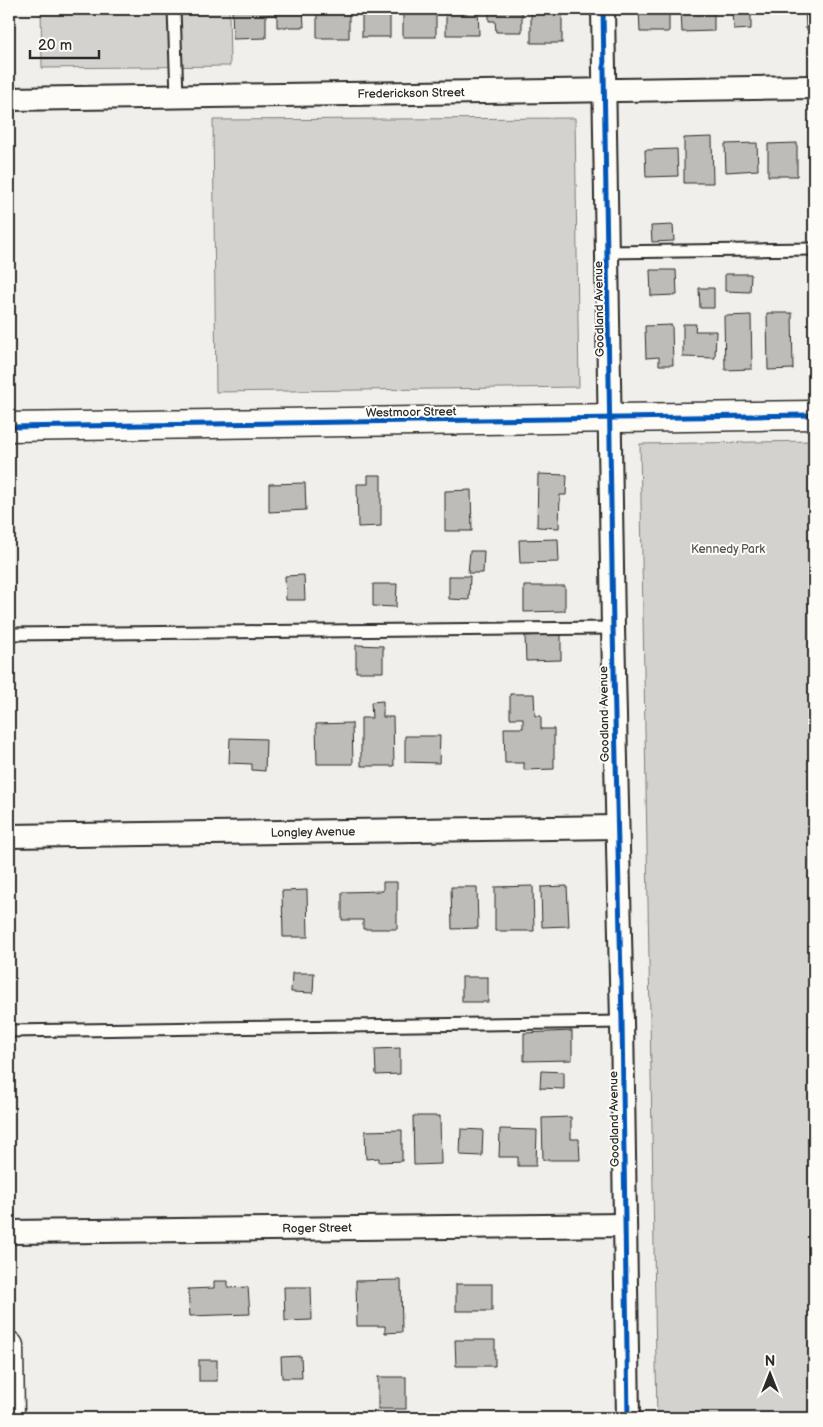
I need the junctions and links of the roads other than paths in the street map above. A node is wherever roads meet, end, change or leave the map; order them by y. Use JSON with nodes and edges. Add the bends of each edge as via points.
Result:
{"nodes":[{"id":1,"x":174,"y":9,"type":"edge"},
{"id":2,"x":603,"y":9,"type":"edge"},
{"id":3,"x":814,"y":87,"type":"edge"},
{"id":4,"x":604,"y":90,"type":"junction"},
{"id":5,"x":177,"y":96,"type":"junction"},
{"id":6,"x":9,"y":99,"type":"edge"},
{"id":7,"x":814,"y":249,"type":"edge"},
{"id":8,"x":608,"y":252,"type":"junction"},
{"id":9,"x":814,"y":415,"type":"edge"},
{"id":10,"x":610,"y":419,"type":"junction"},
{"id":11,"x":9,"y":427,"type":"edge"},
{"id":12,"x":613,"y":628,"type":"junction"},
{"id":13,"x":9,"y":634,"type":"edge"},
{"id":14,"x":616,"y":828,"type":"junction"},
{"id":15,"x":9,"y":836,"type":"edge"},
{"id":16,"x":622,"y":1022,"type":"junction"},
{"id":17,"x":9,"y":1031,"type":"edge"},
{"id":18,"x":625,"y":1225,"type":"junction"},
{"id":19,"x":9,"y":1232,"type":"edge"},
{"id":20,"x":9,"y":1346,"type":"edge"},
{"id":21,"x":10,"y":1418,"type":"edge"},
{"id":22,"x":628,"y":1418,"type":"edge"}],
"edges":[{"from":1,"to":5,"type":"lane"},
{"from":2,"to":4,"type":"street","name":"Goodland Avenue"},
{"from":3,"to":4,"type":"street","name":"Frederickson Street"},
{"from":4,"to":5,"type":"street","name":"Frederickson Street"},
{"from":4,"to":8,"type":"street","name":"Goodland Avenue"},
{"from":5,"to":6,"type":"street","name":"Frederickson Street"},
{"from":7,"to":8,"type":"lane"},
{"from":8,"to":10,"type":"street","name":"Goodland Avenue"},
{"from":9,"to":10,"type":"street","name":"Westmoor Street"},
{"from":10,"to":11,"type":"street","name":"Westmoor Street"},
{"from":10,"to":12,"type":"street","name":"Goodland Avenue"},
{"from":12,"to":13,"type":"lane"},
{"from":12,"to":14,"type":"street","name":"Goodland Avenue"},
{"from":14,"to":15,"type":"street","name":"Longley Avenue"},
{"from":14,"to":16,"type":"street","name":"Goodland Avenue"},
{"from":16,"to":17,"type":"lane"},
{"from":16,"to":18,"type":"street","name":"Goodland Avenue"},
{"from":18,"to":19,"type":"street","name":"Roger Street"},
{"from":18,"to":22,"type":"street","name":"Goodland Avenue"},
{"from":20,"to":21,"type":"street"}]}
